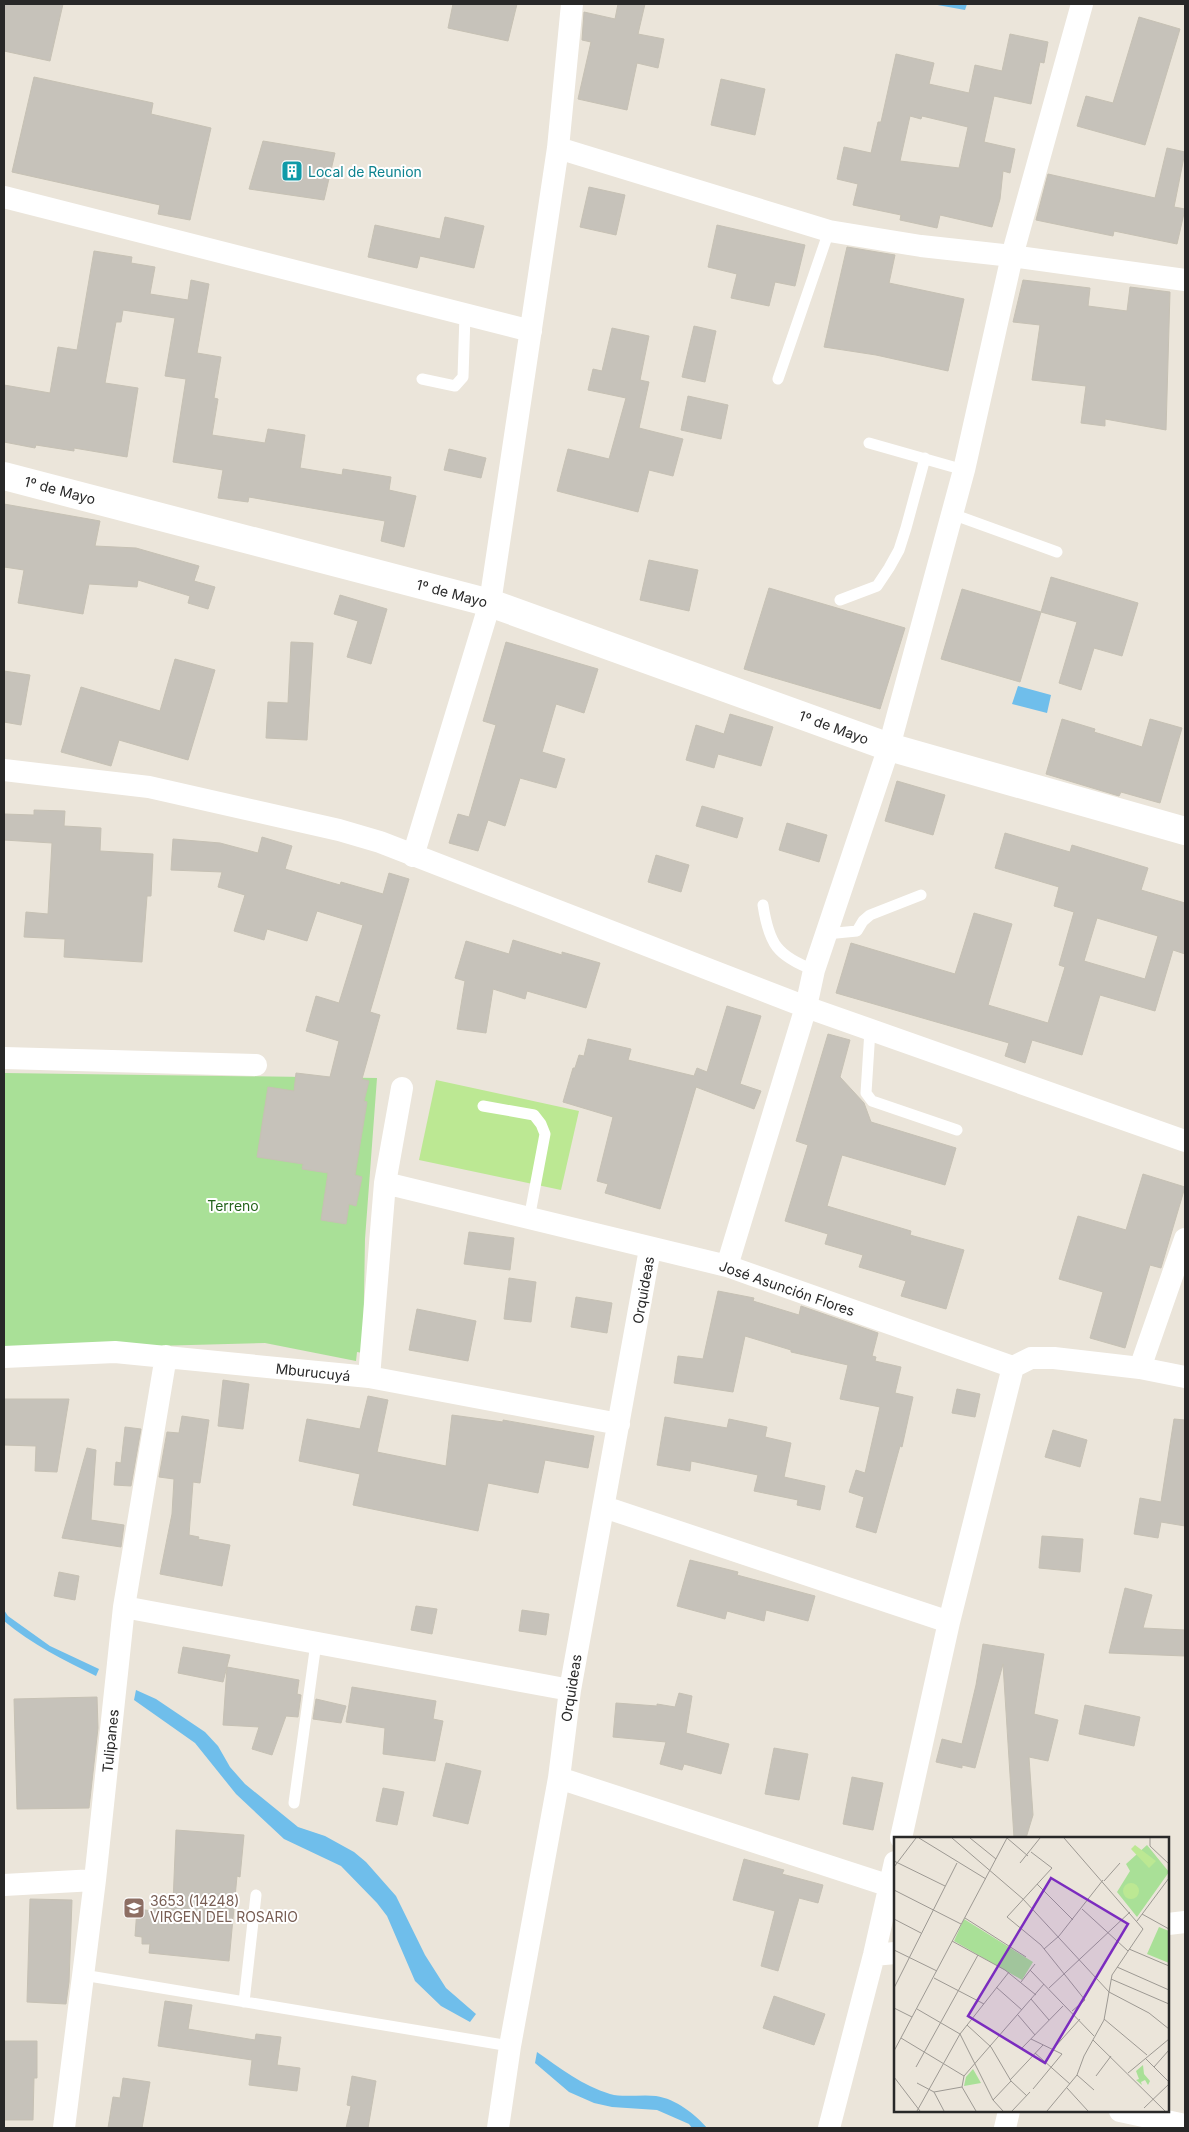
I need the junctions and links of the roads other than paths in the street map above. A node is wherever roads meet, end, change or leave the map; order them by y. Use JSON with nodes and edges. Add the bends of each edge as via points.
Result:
{"nodes":[{"id":1,"x":572,"y":4,"type":"edge"},
{"id":2,"x":1082,"y":4,"type":"edge"},
{"id":3,"x":558,"y":148,"type":"junction"},
{"id":4,"x":4,"y":197,"type":"edge"},
{"id":5,"x":829,"y":232,"type":"junction"},
{"id":6,"x":1012,"y":256,"type":"junction"},
{"id":7,"x":1185,"y":280,"type":"edge"},
{"id":8,"x":465,"y":315,"type":"junction"},
{"id":9,"x":531,"y":331,"type":"junction"},
{"id":10,"x":422,"y":379,"type":"dead end"},
{"id":11,"x":778,"y":379,"type":"dead end"},
{"id":12,"x":869,"y":443,"type":"dead end"},
{"id":13,"x":925,"y":458,"type":"junction"},
{"id":14,"x":964,"y":470,"type":"junction"},
{"id":15,"x":4,"y":476,"type":"edge"},
{"id":16,"x":952,"y":514,"type":"junction"},
{"id":17,"x":1057,"y":552,"type":"dead end"},
{"id":18,"x":840,"y":600,"type":"dead end"},
{"id":19,"x":490,"y":603,"type":"junction"},
{"id":20,"x":889,"y":747,"type":"junction"},
{"id":21,"x":4,"y":770,"type":"edge"},
{"id":22,"x":1185,"y":831,"type":"edge"},
{"id":23,"x":413,"y":856,"type":"junction"},
{"id":24,"x":921,"y":895,"type":"dead end"},
{"id":25,"x":763,"y":906,"type":"dead end"},
{"id":26,"x":826,"y":934,"type":"junction"},
{"id":27,"x":814,"y":970,"type":"junction"},
{"id":28,"x":806,"y":1007,"type":"junction"},
{"id":29,"x":870,"y":1030,"type":"junction"},
{"id":30,"x":4,"y":1058,"type":"edge"},
{"id":31,"x":256,"y":1065,"type":"dead end"},
{"id":32,"x":402,"y":1088,"type":"dead end"},
{"id":33,"x":483,"y":1106,"type":"dead end"},
{"id":34,"x":957,"y":1130,"type":"dead end"},
{"id":35,"x":1185,"y":1141,"type":"edge"},
{"id":36,"x":385,"y":1183,"type":"junction"},
{"id":37,"x":529,"y":1219,"type":"junction"},
{"id":38,"x":1185,"y":1238,"type":"edge"},
{"id":39,"x":650,"y":1249,"type":"junction"},
{"id":40,"x":727,"y":1266,"type":"junction"},
{"id":41,"x":166,"y":1356,"type":"junction"},
{"id":42,"x":4,"y":1357,"type":"edge"},
{"id":43,"x":1013,"y":1367,"type":"junction"},
{"id":44,"x":1140,"y":1368,"type":"junction"},
{"id":45,"x":1185,"y":1377,"type":"edge"},
{"id":46,"x":369,"y":1378,"type":"junction"},
{"id":47,"x":619,"y":1424,"type":"junction"},
{"id":48,"x":604,"y":1507,"type":"junction"},
{"id":49,"x":124,"y":1607,"type":"junction"},
{"id":50,"x":949,"y":1622,"type":"junction"},
{"id":51,"x":316,"y":1643,"type":"junction"},
{"id":52,"x":570,"y":1690,"type":"junction"},
{"id":53,"x":559,"y":1778,"type":"junction"},
{"id":54,"x":294,"y":1803,"type":"dead end"},
{"id":55,"x":900,"y":1837,"type":"edge"},
{"id":56,"x":894,"y":1867,"type":"edge"},
{"id":57,"x":95,"y":1880,"type":"junction"},
{"id":58,"x":4,"y":1884,"type":"edge"},
{"id":59,"x":890,"y":1886,"type":"junction"},
{"id":60,"x":256,"y":1895,"type":"dead end"},
{"id":61,"x":1185,"y":1922,"type":"edge"},
{"id":62,"x":1169,"y":1924,"type":"edge"},
{"id":63,"x":885,"y":1954,"type":"edge"},
{"id":64,"x":83,"y":1975,"type":"junction"},
{"id":65,"x":244,"y":2002,"type":"junction"},
{"id":66,"x":510,"y":2046,"type":"junction"},
{"id":67,"x":1009,"y":2112,"type":"edge"},
{"id":68,"x":1125,"y":2112,"type":"edge"},
{"id":69,"x":1185,"y":2125,"type":"edge"},
{"id":70,"x":64,"y":2128,"type":"edge"},
{"id":71,"x":498,"y":2128,"type":"edge"},
{"id":72,"x":829,"y":2128,"type":"edge"},
{"id":73,"x":1005,"y":2128,"type":"edge"}],
"edges":[{"from":1,"to":3,"type":"street"},
{"from":2,"to":6,"type":"street"},
{"from":3,"to":5,"type":"street"},
{"from":3,"to":9,"type":"street"},
{"from":4,"to":8,"type":"street"},
{"from":5,"to":6,"type":"street"},
{"from":5,"to":11,"type":"lane"},
{"from":6,"to":7,"type":"street"},
{"from":6,"to":14,"type":"street"},
{"from":8,"to":9,"type":"street"},
{"from":8,"to":10,"type":"lane","via":[[463,377],[455,386]]},
{"from":9,"to":19,"type":"street"},
{"from":12,"to":13,"type":"lane"},
{"from":13,"to":14,"type":"lane"},
{"from":13,"to":18,"type":"lane","via":[[906,528],[890,568],[877,586]]},
{"from":14,"to":16,"type":"street"},
{"from":15,"to":19,"type":"street","name":"1º de Mayo"},
{"from":16,"to":17,"type":"lane"},
{"from":16,"to":20,"type":"street"},
{"from":19,"to":20,"type":"street","name":"1º de Mayo"},
{"from":19,"to":23,"type":"street"},
{"from":20,"to":22,"type":"street","name":"1º de Mayo"},
{"from":20,"to":26,"type":"street"},
{"from":21,"to":23,"type":"street","via":[[149,787],[339,830]]},
{"from":23,"to":28,"type":"street"},
{"from":24,"to":26,"type":"lane","via":[[870,915],[857,931]]},
{"from":25,"to":27,"type":"lane","via":[[775,947],[794,963]]},
{"from":26,"to":27,"type":"street"},
{"from":27,"to":28,"type":"street"},
{"from":28,"to":29,"type":"street"},
{"from":28,"to":40,"type":"street"},
{"from":29,"to":34,"type":"lane","via":[[866,1093],[872,1101]]},
{"from":29,"to":35,"type":"street"},
{"from":30,"to":31,"type":"street"},
{"from":32,"to":36,"type":"street"},
{"from":33,"to":37,"type":"lane","via":[[534,1115],[541,1124],[545,1134]]},
{"from":36,"to":37,"type":"street","name":"José Asunción Flores"},
{"from":36,"to":46,"type":"street"},
{"from":37,"to":39,"type":"street","name":"José Asunción Flores"},
{"from":38,"to":44,"type":"street"},
{"from":39,"to":40,"type":"street","name":"José Asunción Flores"},
{"from":39,"to":47,"type":"street","name":"Orquideas"},
{"from":40,"to":43,"type":"street","name":"José Asunción Flores"},
{"from":41,"to":42,"type":"street","name":"Mburucuyá","via":[[114,1352]]},
{"from":41,"to":46,"type":"street","name":"Mburucuyá"},
{"from":41,"to":49,"type":"street","name":"Tulipanes"},
{"from":43,"to":44,"type":"street","via":[[1031,1358],[1054,1358]]},
{"from":43,"to":50,"type":"street"},
{"from":44,"to":45,"type":"street"},
{"from":46,"to":47,"type":"street","name":"Mburucuyá"},
{"from":47,"to":48,"type":"street","name":"Orquideas"},
{"from":48,"to":50,"type":"street"},
{"from":48,"to":52,"type":"street","name":"Orquideas"},
{"from":49,"to":51,"type":"street"},
{"from":49,"to":57,"type":"street","name":"Tulipanes"},
{"from":50,"to":55,"type":"street"},
{"from":51,"to":52,"type":"street"},
{"from":51,"to":54,"type":"lane"},
{"from":52,"to":53,"type":"street","name":"Orquideas"},
{"from":53,"to":59,"type":"street"},
{"from":53,"to":66,"type":"street","name":"Orquideas"},
{"from":56,"to":59,"type":"street"},
{"from":57,"to":58,"type":"street"},
{"from":57,"to":64,"type":"street","name":"Tulipanes"},
{"from":59,"to":63,"type":"street"},
{"from":60,"to":65,"type":"lane"},
{"from":61,"to":62,"type":"street"},
{"from":63,"to":72,"type":"street"},
{"from":64,"to":65,"type":"lane"},
{"from":64,"to":70,"type":"street","name":"Tulipanes"},
{"from":65,"to":66,"type":"lane"},
{"from":66,"to":71,"type":"street","name":"Orquideas"},
{"from":67,"to":73,"type":"street"},
{"from":68,"to":69,"type":"street"}]}
